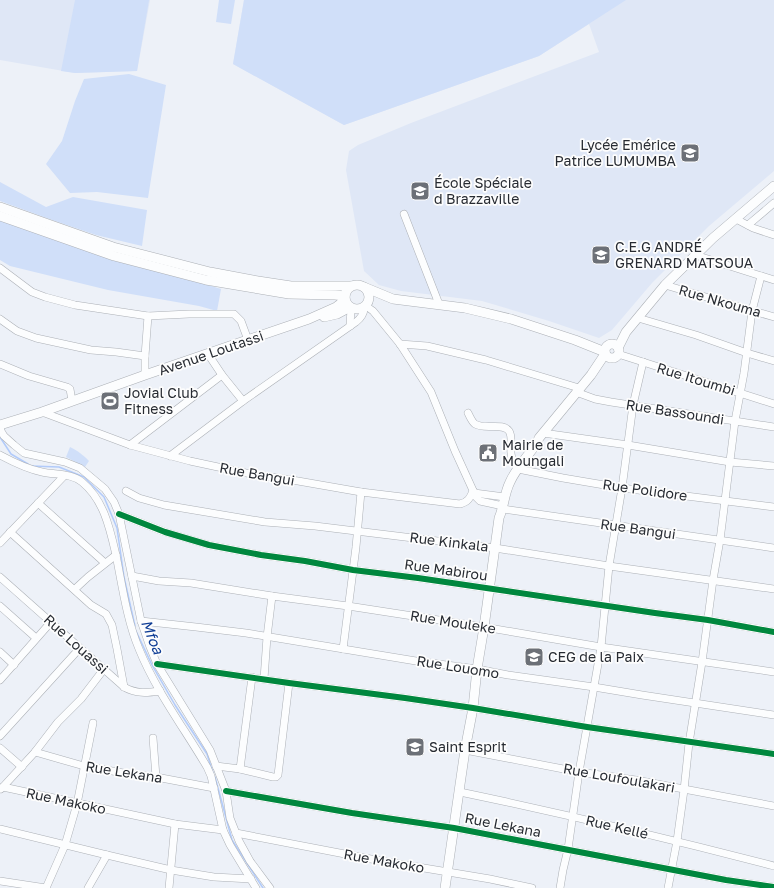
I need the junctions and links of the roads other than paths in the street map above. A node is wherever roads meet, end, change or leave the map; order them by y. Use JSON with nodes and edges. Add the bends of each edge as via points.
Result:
{"nodes":[{"id":1,"x":774,"y":186,"type":"edge"},
{"id":2,"x":774,"y":203,"type":"edge"},
{"id":3,"x":0,"y":207,"type":"edge"},
{"id":4,"x":404,"y":214,"type":"dead end"},
{"id":5,"x":0,"y":216,"type":"edge"},
{"id":6,"x":736,"y":219,"type":"junction"},
{"id":7,"x":748,"y":225,"type":"junction"},
{"id":8,"x":774,"y":235,"type":"edge"},
{"id":9,"x":695,"y":255,"type":"junction"},
{"id":10,"x":0,"y":268,"type":"edge"},
{"id":11,"x":761,"y":276,"type":"junction"},
{"id":12,"x":774,"y":280,"type":"edge"},
{"id":13,"x":665,"y":285,"type":"junction"},
{"id":14,"x":351,"y":286,"type":"junction"},
{"id":15,"x":364,"y":287,"type":"junction"},
{"id":16,"x":393,"y":299,"type":"junction"},
{"id":17,"x":348,"y":303,"type":"junction"},
{"id":18,"x":439,"y":304,"type":"junction"},
{"id":19,"x":366,"y":305,"type":"junction"},
{"id":20,"x":752,"y":311,"type":"junction"},
{"id":21,"x":148,"y":316,"type":"junction"},
{"id":22,"x":774,"y":317,"type":"edge"},
{"id":23,"x":638,"y":318,"type":"junction"},
{"id":24,"x":0,"y":319,"type":"edge"},
{"id":25,"x":350,"y":326,"type":"junction"},
{"id":26,"x":248,"y":340,"type":"junction"},
{"id":27,"x":400,"y":344,"type":"junction"},
{"id":28,"x":611,"y":351,"type":"junction"},
{"id":29,"x":208,"y":354,"type":"junction"},
{"id":30,"x":747,"y":354,"type":"junction"},
{"id":31,"x":145,"y":356,"type":"junction"},
{"id":32,"x":774,"y":361,"type":"edge"},
{"id":33,"x":643,"y":362,"type":"junction"},
{"id":34,"x":0,"y":364,"type":"edge"},
{"id":35,"x":222,"y":374,"type":"junction"},
{"id":36,"x":145,"y":375,"type":"junction"},
{"id":37,"x":578,"y":390,"type":"junction"},
{"id":38,"x":741,"y":393,"type":"junction"},
{"id":39,"x":72,"y":401,"type":"junction"},
{"id":40,"x":243,"y":401,"type":"junction"},
{"id":41,"x":774,"y":404,"type":"edge"},
{"id":42,"x":633,"y":405,"type":"junction"},
{"id":43,"x":42,"y":412,"type":"junction"},
{"id":44,"x":468,"y":413,"type":"dead end"},
{"id":45,"x":735,"y":421,"type":"junction"},
{"id":46,"x":0,"y":425,"type":"edge"},
{"id":47,"x":774,"y":428,"type":"edge"},
{"id":48,"x":541,"y":435,"type":"junction"},
{"id":49,"x":130,"y":445,"type":"junction"},
{"id":50,"x":628,"y":445,"type":"junction"},
{"id":51,"x":0,"y":455,"type":"edge"},
{"id":52,"x":170,"y":456,"type":"junction"},
{"id":53,"x":730,"y":462,"type":"junction"},
{"id":54,"x":774,"y":466,"type":"edge"},
{"id":55,"x":517,"y":467,"type":"junction"},
{"id":56,"x":64,"y":476,"type":"junction"},
{"id":57,"x":622,"y":488,"type":"junction"},
{"id":58,"x":126,"y":491,"type":"dead end"},
{"id":59,"x":361,"y":492,"type":"junction"},
{"id":60,"x":474,"y":492,"type":"junction"},
{"id":61,"x":725,"y":501,"type":"junction"},
{"id":62,"x":38,"y":503,"type":"junction"},
{"id":63,"x":502,"y":503,"type":"junction"},
{"id":64,"x":774,"y":507,"type":"edge"},
{"id":65,"x":119,"y":514,"type":"junction"},
{"id":66,"x":616,"y":526,"type":"junction"},
{"id":67,"x":10,"y":532,"type":"junction"},
{"id":68,"x":357,"y":532,"type":"junction"},
{"id":69,"x":720,"y":540,"type":"junction"},
{"id":70,"x":0,"y":543,"type":"edge"},
{"id":71,"x":495,"y":548,"type":"junction"},
{"id":72,"x":774,"y":548,"type":"edge"},
{"id":73,"x":116,"y":555,"type":"junction"},
{"id":74,"x":105,"y":563,"type":"junction"},
{"id":75,"x":609,"y":566,"type":"junction"},
{"id":76,"x":353,"y":570,"type":"junction"},
{"id":77,"x":132,"y":576,"type":"junction"},
{"id":78,"x":0,"y":577,"type":"edge"},
{"id":79,"x":713,"y":580,"type":"junction"},
{"id":80,"x":489,"y":588,"type":"junction"},
{"id":81,"x":75,"y":589,"type":"junction"},
{"id":82,"x":774,"y":589,"type":"edge"},
{"id":83,"x":272,"y":596,"type":"junction"},
{"id":84,"x":604,"y":605,"type":"junction"},
{"id":85,"x":0,"y":606,"type":"edge"},
{"id":86,"x":348,"y":606,"type":"junction"},
{"id":87,"x":708,"y":620,"type":"junction"},
{"id":88,"x":141,"y":621,"type":"junction"},
{"id":89,"x":51,"y":622,"type":"junction"},
{"id":90,"x":484,"y":627,"type":"junction"},
{"id":91,"x":774,"y":632,"type":"edge"},
{"id":92,"x":267,"y":637,"type":"junction"},
{"id":93,"x":36,"y":638,"type":"junction"},
{"id":94,"x":602,"y":647,"type":"junction"},
{"id":95,"x":80,"y":648,"type":"junction"},
{"id":96,"x":343,"y":649,"type":"junction"},
{"id":97,"x":0,"y":652,"type":"edge"},
{"id":98,"x":702,"y":662,"type":"junction"},
{"id":99,"x":14,"y":664,"type":"junction"},
{"id":100,"x":157,"y":664,"type":"junction"},
{"id":101,"x":104,"y":669,"type":"junction"},
{"id":102,"x":477,"y":669,"type":"junction"},
{"id":103,"x":774,"y":672,"type":"edge"},
{"id":104,"x":252,"y":678,"type":"junction"},
{"id":105,"x":264,"y":679,"type":"junction"},
{"id":106,"x":0,"y":680,"type":"edge"},
{"id":107,"x":289,"y":683,"type":"junction"},
{"id":108,"x":594,"y":687,"type":"junction"},
{"id":109,"x":124,"y":688,"type":"junction"},
{"id":110,"x":160,"y":691,"type":"junction"},
{"id":111,"x":696,"y":703,"type":"junction"},
{"id":112,"x":473,"y":708,"type":"junction"},
{"id":113,"x":774,"y":715,"type":"edge"},
{"id":114,"x":93,"y":723,"type":"dead end"},
{"id":115,"x":587,"y":728,"type":"junction"},
{"id":116,"x":0,"y":736,"type":"edge"},
{"id":117,"x":153,"y":738,"type":"dead end"},
{"id":118,"x":689,"y":743,"type":"junction"},
{"id":119,"x":0,"y":748,"type":"edge"},
{"id":120,"x":465,"y":750,"type":"junction"},
{"id":121,"x":35,"y":752,"type":"junction"},
{"id":122,"x":774,"y":754,"type":"edge"},
{"id":123,"x":84,"y":766,"type":"junction"},
{"id":124,"x":216,"y":766,"type":"junction"},
{"id":125,"x":22,"y":767,"type":"junction"},
{"id":126,"x":240,"y":769,"type":"junction"},
{"id":127,"x":579,"y":772,"type":"junction"},
{"id":128,"x":156,"y":776,"type":"junction"},
{"id":129,"x":214,"y":788,"type":"junction"},
{"id":130,"x":1,"y":789,"type":"edge"},
{"id":131,"x":684,"y":790,"type":"junction"},
{"id":132,"x":226,"y":791,"type":"junction"},
{"id":133,"x":460,"y":792,"type":"junction"},
{"id":134,"x":77,"y":804,"type":"junction"},
{"id":135,"x":774,"y":806,"type":"edge"},
{"id":136,"x":573,"y":817,"type":"junction"},
{"id":137,"x":175,"y":824,"type":"junction"},
{"id":138,"x":454,"y":828,"type":"junction"},
{"id":139,"x":0,"y":829,"type":"edge"},
{"id":140,"x":223,"y":830,"type":"junction"},
{"id":141,"x":236,"y":833,"type":"junction"},
{"id":142,"x":677,"y":841,"type":"junction"},
{"id":143,"x":65,"y":845,"type":"junction"},
{"id":144,"x":568,"y":849,"type":"junction"},
{"id":145,"x":107,"y":855,"type":"junction"},
{"id":146,"x":774,"y":866,"type":"edge"},
{"id":147,"x":671,"y":869,"type":"junction"},
{"id":148,"x":171,"y":870,"type":"junction"},
{"id":149,"x":447,"y":872,"type":"junction"},
{"id":150,"x":251,"y":879,"type":"junction"},
{"id":151,"x":0,"y":881,"type":"edge"},
{"id":152,"x":270,"y":887,"type":"edge"},
{"id":153,"x":46,"y":888,"type":"edge"},
{"id":154,"x":88,"y":888,"type":"edge"},
{"id":155,"x":169,"y":888,"type":"edge"},
{"id":156,"x":256,"y":888,"type":"edge"},
{"id":157,"x":279,"y":888,"type":"edge"},
{"id":158,"x":445,"y":888,"type":"edge"},
{"id":159,"x":532,"y":888,"type":"edge"},
{"id":160,"x":560,"y":888,"type":"edge"},
{"id":161,"x":668,"y":888,"type":"edge"},
{"id":162,"x":774,"y":888,"type":"edge"}],
"edges":[{"from":1,"to":6,"type":"main road"},
{"from":2,"to":7,"type":"street"},
{"from":3,"to":14,"type":"main road","via":[[113,247],[210,272],[291,286]]},
{"from":4,"to":18,"type":"street"},
{"from":5,"to":17,"type":"main road","via":[[114,256],[206,280],[289,294],[335,295]]},
{"from":6,"to":7,"type":"street"},
{"from":6,"to":9,"type":"main road"},
{"from":7,"to":8,"type":"street"},
{"from":9,"to":11,"type":"street"},
{"from":9,"to":13,"type":"main road"},
{"from":10,"to":21,"type":"street","via":[[25,288],[45,298]]},
{"from":11,"to":12,"type":"street"},
{"from":11,"to":20,"type":"street"},
{"from":13,"to":20,"type":"street","name":"Rue Nkouma"},
{"from":13,"to":23,"type":"main road"},
{"from":14,"to":15,"type":"main road"},
{"from":14,"to":17,"type":"main road","via":[[347,289]]},
{"from":15,"to":16,"type":"main road"},
{"from":15,"to":19,"type":"main road","via":[[369,294]]},
{"from":16,"to":18,"type":"main road"},
{"from":16,"to":19,"type":"main road"},
{"from":17,"to":19,"type":"main road","via":[[358,310]]},
{"from":17,"to":25,"type":"street"},
{"from":17,"to":26,"type":"main road","name":"Avenue Loutassi","via":[[337,314],[309,319]]},
{"from":18,"to":28,"type":"main road","via":[[528,324]]},
{"from":19,"to":25,"type":"street","via":[[363,315]]},
{"from":19,"to":27,"type":"street"},
{"from":20,"to":22,"type":"street","name":"Rue Nkouma"},
{"from":20,"to":30,"type":"street"},
{"from":21,"to":26,"type":"street","via":[[234,314],[241,321]]},
{"from":21,"to":31,"type":"street"},
{"from":23,"to":28,"type":"main road"},
{"from":23,"to":30,"type":"street","via":[[696,335]]},
{"from":24,"to":31,"type":"street","via":[[17,331],[36,338],[92,350]]},
{"from":25,"to":40,"type":"street"},
{"from":26,"to":29,"type":"main road","name":"Avenue Loutassi"},
{"from":27,"to":37,"type":"street","name":"Rue Bassoundi","via":[[428,346],[486,360]]},
{"from":27,"to":60,"type":"street","via":[[431,392]]},
{"from":28,"to":33,"type":"street","name":"Rue Itoumbi"},
{"from":28,"to":37,"type":"main road"},
{"from":29,"to":35,"type":"street"},
{"from":29,"to":36,"type":"main road","name":"Avenue Loutassi"},
{"from":30,"to":32,"type":"street"},
{"from":30,"to":38,"type":"street"},
{"from":31,"to":36,"type":"street"},
{"from":33,"to":38,"type":"street","name":"Rue Itoumbi"},
{"from":33,"to":42,"type":"street"},
{"from":34,"to":39,"type":"street","via":[[67,387],[70,389]]},
{"from":35,"to":40,"type":"street"},
{"from":35,"to":49,"type":"street"},
{"from":36,"to":39,"type":"main road","name":"Avenue Loutassi"},
{"from":37,"to":42,"type":"street","name":"Rue Bassoundi","via":[[595,399]]},
{"from":37,"to":48,"type":"main road"},
{"from":38,"to":41,"type":"street","name":"Rue Itoumbi"},
{"from":38,"to":45,"type":"street"},
{"from":39,"to":43,"type":"main road","name":"Avenue Loutassi"},
{"from":40,"to":52,"type":"street"},
{"from":42,"to":45,"type":"street","name":"Rue Bassoundi"},
{"from":42,"to":50,"type":"street"},
{"from":43,"to":46,"type":"main road","name":"Avenue Loutassi"},
{"from":43,"to":49,"type":"street","name":"Rue Bangui"},
{"from":44,"to":55,"type":"street","via":[[476,424],[500,426],[510,431],[510,451]]},
{"from":45,"to":47,"type":"street","name":"Rue Bassoundi"},
{"from":45,"to":53,"type":"street"},
{"from":46,"to":65,"type":"street","via":[[4,436],[24,453],[80,468],[105,489]]},
{"from":48,"to":50,"type":"street"},
{"from":48,"to":55,"type":"main road"},
{"from":49,"to":52,"type":"street","name":"Rue Bangui"},
{"from":50,"to":53,"type":"street"},
{"from":50,"to":57,"type":"street"},
{"from":51,"to":56,"type":"street","via":[[26,468]]},
{"from":52,"to":59,"type":"street","name":"Rue Bangui","via":[[246,473]]},
{"from":53,"to":54,"type":"street"},
{"from":53,"to":61,"type":"street"},
{"from":55,"to":57,"type":"street","name":"Rue Polidore"},
{"from":55,"to":63,"type":"main road","via":[[508,474],[504,482]]},
{"from":56,"to":62,"type":"street"},
{"from":56,"to":73,"type":"street","via":[[81,481],[94,493],[107,519]]},
{"from":57,"to":61,"type":"street","name":"Rue Polidore"},
{"from":57,"to":66,"type":"street"},
{"from":58,"to":68,"type":"street","name":"Rue Kinkala","via":[[139,498],[164,505],[265,522]]},
{"from":59,"to":60,"type":"street","name":"Rue Bangui","via":[[460,504],[466,502]]},
{"from":59,"to":68,"type":"street"},
{"from":60,"to":63,"type":"street","name":"Rue Bangui"},
{"from":61,"to":64,"type":"street","name":"Rue Polidore"},
{"from":61,"to":69,"type":"street"},
{"from":62,"to":67,"type":"street"},
{"from":62,"to":74,"type":"street"},
{"from":63,"to":66,"type":"street","name":"Rue Bangui"},
{"from":63,"to":71,"type":"main road"},
{"from":65,"to":76,"type":"street","name":"Rue Mabirou","via":[[164,532],[209,545]]},
{"from":65,"to":77,"type":"street"},
{"from":66,"to":69,"type":"street","name":"Rue Bangui"},
{"from":66,"to":75,"type":"street"},
{"from":67,"to":70,"type":"street"},
{"from":67,"to":81,"type":"street"},
{"from":68,"to":71,"type":"street","name":"Rue Kinkala"},
{"from":68,"to":76,"type":"street"},
{"from":69,"to":72,"type":"street","name":"Rue Bangui"},
{"from":69,"to":79,"type":"street"},
{"from":71,"to":75,"type":"street","name":"Rue Kinkala"},
{"from":71,"to":80,"type":"main road"},
{"from":73,"to":74,"type":"street"},
{"from":73,"to":110,"type":"street","via":[[130,624],[144,663]]},
{"from":74,"to":81,"type":"street"},
{"from":75,"to":79,"type":"street","name":"Rue Kinkala"},
{"from":75,"to":84,"type":"street"},
{"from":76,"to":80,"type":"street","name":"Rue Mabirou"},
{"from":76,"to":86,"type":"street"},
{"from":77,"to":83,"type":"street","name":"Rue Mouleke"},
{"from":77,"to":88,"type":"street"},
{"from":78,"to":89,"type":"street","name":"Rue Louassi"},
{"from":79,"to":82,"type":"street","name":"Rue Kinkala"},
{"from":79,"to":87,"type":"street"},
{"from":80,"to":84,"type":"street","name":"Rue Mabirou"},
{"from":80,"to":90,"type":"main road"},
{"from":81,"to":109,"type":"street","via":[[106,614],[112,625]]},
{"from":83,"to":86,"type":"street","name":"Rue Mouleke"},
{"from":83,"to":92,"type":"street"},
{"from":84,"to":87,"type":"street","name":"Rue Mabirou"},
{"from":84,"to":94,"type":"street"},
{"from":85,"to":93,"type":"street"},
{"from":86,"to":90,"type":"street","name":"Rue Mouleke"},
{"from":86,"to":96,"type":"street"},
{"from":87,"to":91,"type":"street","name":"Rue Mabirou"},
{"from":87,"to":98,"type":"street"},
{"from":88,"to":92,"type":"street","name":"Rue Louomo"},
{"from":88,"to":100,"type":"street"},
{"from":89,"to":93,"type":"street"},
{"from":89,"to":95,"type":"street","name":"Rue Louassi"},
{"from":90,"to":94,"type":"street","name":"Rue Mouleke"},
{"from":90,"to":102,"type":"main road"},
{"from":92,"to":96,"type":"street","name":"Rue Louomo"},
{"from":92,"to":105,"type":"street"},
{"from":93,"to":99,"type":"street"},
{"from":94,"to":98,"type":"street","name":"Rue Mouleke"},
{"from":94,"to":108,"type":"street"},
{"from":95,"to":101,"type":"street","name":"Rue Louassi"},
{"from":95,"to":116,"type":"street"},
{"from":96,"to":102,"type":"street","name":"Rue Louomo"},
{"from":97,"to":99,"type":"street"},
{"from":98,"to":103,"type":"street","name":"Rue Mouleke"},
{"from":98,"to":111,"type":"street"},
{"from":99,"to":106,"type":"street"},
{"from":100,"to":104,"type":"street"},
{"from":100,"to":124,"type":"street","via":[[210,750]]},
{"from":101,"to":109,"type":"street","name":"Rue Louassi"},
{"from":101,"to":121,"type":"street"},
{"from":102,"to":108,"type":"street","name":"Rue Louomo"},
{"from":102,"to":112,"type":"main road"},
{"from":104,"to":105,"type":"street"},
{"from":104,"to":126,"type":"street"},
{"from":105,"to":107,"type":"street"},
{"from":107,"to":112,"type":"street"},
{"from":107,"to":126,"type":"street","via":[[278,775],[274,777]]},
{"from":108,"to":111,"type":"street","name":"Rue Louomo"},
{"from":108,"to":115,"type":"street"},
{"from":109,"to":110,"type":"street","name":"Rue Louassi","via":[[139,693]]},
{"from":110,"to":129,"type":"street","via":[[207,767]]},
{"from":111,"to":113,"type":"street","name":"Rue Louomo"},
{"from":111,"to":118,"type":"street"},
{"from":112,"to":115,"type":"street"},
{"from":112,"to":120,"type":"main road"},
{"from":114,"to":123,"type":"street"},
{"from":115,"to":118,"type":"street"},
{"from":115,"to":127,"type":"street"},
{"from":117,"to":128,"type":"street"},
{"from":118,"to":122,"type":"street"},
{"from":118,"to":131,"type":"street"},
{"from":119,"to":125,"type":"street"},
{"from":120,"to":127,"type":"street","name":"Rue Loufoulakari"},
{"from":120,"to":133,"type":"main road"},
{"from":121,"to":123,"type":"street","name":"Rue Lekana"},
{"from":121,"to":125,"type":"street"},
{"from":123,"to":128,"type":"street","name":"Rue Lekana"},
{"from":123,"to":134,"type":"street"},
{"from":124,"to":126,"type":"street"},
{"from":124,"to":132,"type":"street"},
{"from":125,"to":130,"type":"street"},
{"from":127,"to":131,"type":"street","name":"Rue Loufoulakari"},
{"from":127,"to":136,"type":"street"},
{"from":128,"to":129,"type":"street","name":"Rue Lekana"},
{"from":129,"to":140,"type":"street"},
{"from":130,"to":134,"type":"street","name":"Rue Makoko"},
{"from":131,"to":135,"type":"street","name":"Rue Loufoulakari"},
{"from":131,"to":142,"type":"street"},
{"from":132,"to":138,"type":"street","name":"Rue Lekana"},
{"from":132,"to":141,"type":"street","via":[[230,818]]},
{"from":133,"to":136,"type":"street","name":"Rue Kellé"},
{"from":133,"to":138,"type":"main road"},
{"from":134,"to":137,"type":"street","name":"Rue Makoko"},
{"from":134,"to":143,"type":"street"},
{"from":136,"to":142,"type":"street","name":"Rue Kellé"},
{"from":136,"to":144,"type":"street"},
{"from":137,"to":140,"type":"street","name":"Rue Makoko"},
{"from":137,"to":148,"type":"street"},
{"from":138,"to":144,"type":"street","name":"Rue Lekana"},
{"from":138,"to":149,"type":"main road"},
{"from":139,"to":143,"type":"street"},
{"from":140,"to":150,"type":"street"},
{"from":141,"to":149,"type":"street","name":"Rue Makoko"},
{"from":141,"to":152,"type":"street","via":[[250,861]]},
{"from":142,"to":146,"type":"street","name":"Rue Kellé"},
{"from":142,"to":147,"type":"street"},
{"from":143,"to":145,"type":"street"},
{"from":143,"to":153,"type":"street"},
{"from":144,"to":147,"type":"street","name":"Rue Lekana"},
{"from":144,"to":160,"type":"street"},
{"from":145,"to":148,"type":"street"},
{"from":145,"to":154,"type":"street"},
{"from":147,"to":161,"type":"street"},
{"from":147,"to":162,"type":"street","name":"Rue Lekana"},
{"from":148,"to":150,"type":"street","via":[[214,877]]},
{"from":148,"to":155,"type":"street"},
{"from":149,"to":158,"type":"main road"},
{"from":149,"to":159,"type":"street","name":"Rue Makoko"},
{"from":150,"to":156,"type":"street"},
{"from":151,"to":153,"type":"street"},
{"from":152,"to":157,"type":"street"}]}
